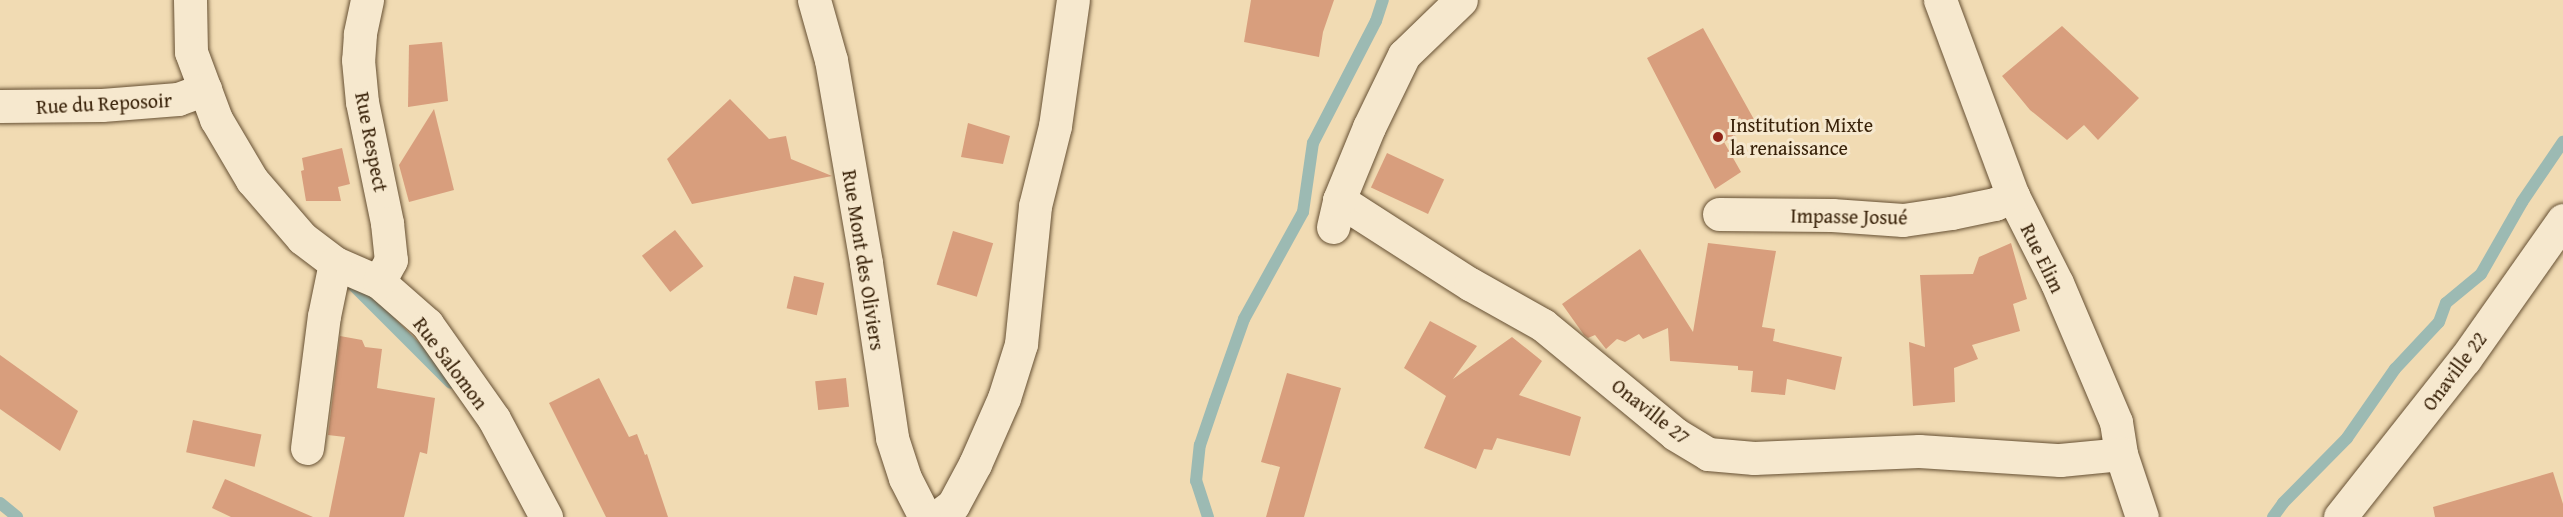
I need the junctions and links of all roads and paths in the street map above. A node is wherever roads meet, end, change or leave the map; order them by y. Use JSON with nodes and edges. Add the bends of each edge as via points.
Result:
{"nodes":[{"id":1,"x":190,"y":0,"type":"edge"},
{"id":2,"x":367,"y":0,"type":"edge"},
{"id":3,"x":814,"y":0,"type":"edge"},
{"id":4,"x":1073,"y":0,"type":"edge"},
{"id":5,"x":1461,"y":0,"type":"edge"},
{"id":6,"x":1940,"y":0,"type":"edge"},
{"id":7,"x":205,"y":89,"type":"junction"},
{"id":8,"x":0,"y":106,"type":"edge"},
{"id":9,"x":2013,"y":196,"type":"junction"},
{"id":10,"x":1719,"y":214,"type":"dead end"},
{"id":11,"x":2563,"y":220,"type":"edge"},
{"id":12,"x":335,"y":263,"type":"junction"},
{"id":13,"x":379,"y":282,"type":"junction"},
{"id":14,"x":307,"y":448,"type":"dead end"},
{"id":15,"x":2121,"y":454,"type":"junction"},
{"id":16,"x":546,"y":517,"type":"edge"},
{"id":17,"x":925,"y":517,"type":"edge"},
{"id":18,"x":937,"y":517,"type":"edge"},
{"id":19,"x":2142,"y":517,"type":"edge"},
{"id":20,"x":2340,"y":517,"type":"edge"}],
"edges":[{"from":1,"to":7,"type":"street","name":"Rue Salomon","via":[[190,52]]},
{"from":2,"to":13,"type":"street","name":"Rue Respect","via":[[360,34],[359,71],[391,260]]},
{"from":3,"to":17,"type":"street","name":"Rue Mont des Oliviers","via":[[831,60],[892,438],[905,478]]},
{"from":4,"to":18,"type":"street","via":[[1055,126],[1035,206],[1021,344],[1004,398],[975,464],[953,505]]},
{"from":5,"to":15,"type":"street","name":"Onaville 27","via":[[1404,55],[1369,127],[1336,213],[1544,325],[1675,434],[1708,454],[1754,458],[1919,451],[2060,460]]},
{"from":6,"to":9,"type":"street","name":"Rue Elim"},
{"from":7,"to":8,"type":"street","name":"Rue du Reposoir","via":[[178,99],[102,105]]},
{"from":7,"to":12,"type":"street","name":"Rue Salomon","via":[[216,119],[252,180],[302,238]]},
{"from":9,"to":10,"type":"street","name":"Impasse Josué","via":[[1995,204],[1902,220]]},
{"from":9,"to":15,"type":"street","name":"Rue Elim","via":[[2057,283],[2115,422]]},
{"from":11,"to":20,"type":"street","name":"Onaville 22","via":[[2465,359]]},
{"from":12,"to":13,"type":"street","name":"Rue Salomon"},
{"from":12,"to":14,"type":"street"},
{"from":13,"to":16,"type":"street","name":"Rue Salomon","via":[[427,324],[494,419]]},
{"from":15,"to":19,"type":"street","name":"Rue Elim"}]}
